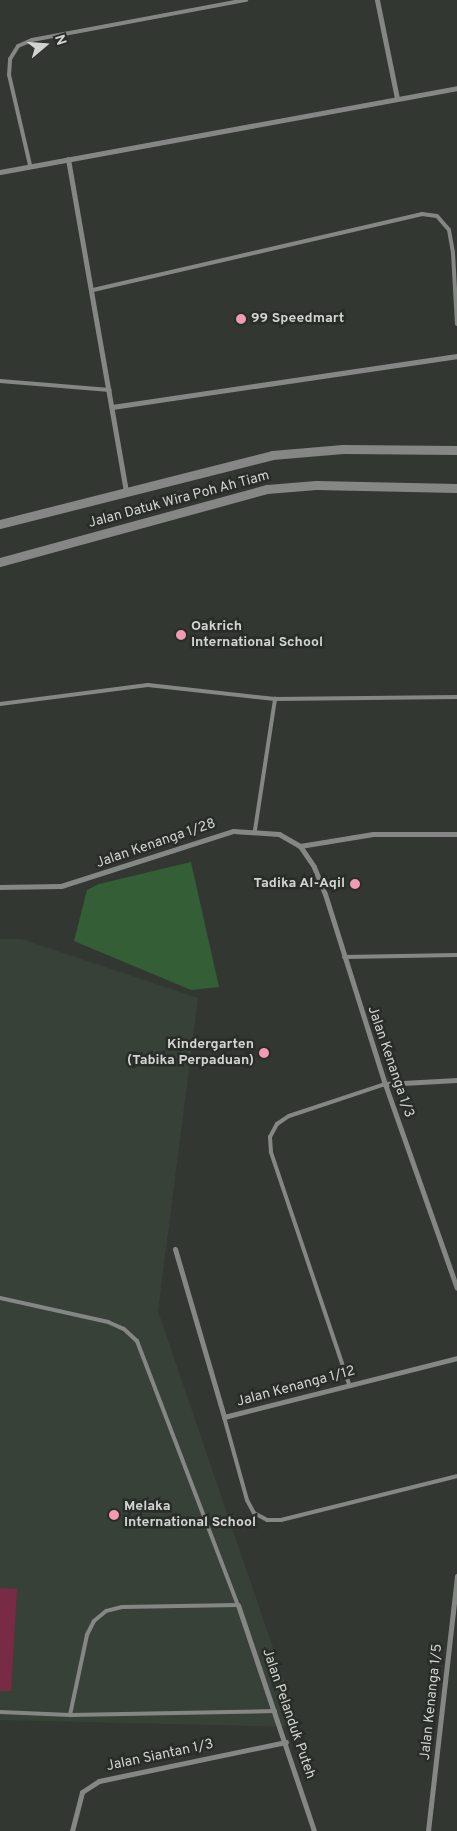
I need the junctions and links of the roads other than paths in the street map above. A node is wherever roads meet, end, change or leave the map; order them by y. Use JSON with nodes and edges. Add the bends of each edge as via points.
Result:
{"nodes":[{"id":1,"x":246,"y":0,"type":"edge"},
{"id":2,"x":377,"y":0,"type":"edge"},
{"id":3,"x":457,"y":88,"type":"edge"},
{"id":4,"x":397,"y":98,"type":"junction"},
{"id":5,"x":68,"y":159,"type":"junction"},
{"id":6,"x":30,"y":165,"type":"junction"},
{"id":7,"x":0,"y":172,"type":"edge"},
{"id":8,"x":93,"y":290,"type":"junction"},
{"id":9,"x":457,"y":324,"type":"edge"},
{"id":10,"x":457,"y":356,"type":"edge"},
{"id":11,"x":0,"y":381,"type":"edge"},
{"id":12,"x":110,"y":390,"type":"junction"},
{"id":13,"x":112,"y":407,"type":"junction"},
{"id":14,"x":457,"y":450,"type":"edge"},
{"id":15,"x":457,"y":488,"type":"edge"},
{"id":16,"x":126,"y":491,"type":"junction"},
{"id":17,"x":0,"y":524,"type":"edge"},
{"id":18,"x":0,"y":562,"type":"edge"},
{"id":19,"x":457,"y":697,"type":"edge"},
{"id":20,"x":275,"y":699,"type":"junction"},
{"id":21,"x":0,"y":704,"type":"edge"},
{"id":22,"x":255,"y":830,"type":"junction"},
{"id":23,"x":457,"y":834,"type":"edge"},
{"id":24,"x":300,"y":846,"type":"junction"},
{"id":25,"x":0,"y":887,"type":"edge"},
{"id":26,"x":457,"y":956,"type":"edge"},
{"id":27,"x":343,"y":957,"type":"junction"},
{"id":28,"x":457,"y":1080,"type":"edge"},
{"id":29,"x":385,"y":1084,"type":"junction"},
{"id":30,"x":175,"y":1249,"type":"dead end"},
{"id":31,"x":457,"y":1288,"type":"edge"},
{"id":32,"x":0,"y":1298,"type":"edge"},
{"id":33,"x":457,"y":1358,"type":"edge"},
{"id":34,"x":349,"y":1384,"type":"junction"},
{"id":35,"x":224,"y":1417,"type":"junction"},
{"id":36,"x":457,"y":1476,"type":"edge"},
{"id":37,"x":457,"y":1576,"type":"edge"},
{"id":38,"x":238,"y":1605,"type":"junction"},
{"id":39,"x":275,"y":1711,"type":"junction"},
{"id":40,"x":0,"y":1712,"type":"edge"},
{"id":41,"x":70,"y":1714,"type":"junction"},
{"id":42,"x":286,"y":1742,"type":"junction"},
{"id":43,"x":72,"y":1831,"type":"edge"},
{"id":44,"x":314,"y":1831,"type":"edge"},
{"id":45,"x":428,"y":1831,"type":"edge"}],
"edges":[{"from":1,"to":6,"type":"lane","via":[[32,40],[18,46],[10,59],[10,75]]},
{"from":2,"to":4,"type":"street"},
{"from":3,"to":4,"type":"street"},
{"from":4,"to":5,"type":"street"},
{"from":5,"to":6,"type":"street"},
{"from":5,"to":8,"type":"street"},
{"from":6,"to":7,"type":"street"},
{"from":8,"to":9,"type":"lane","via":[[422,214],[437,216],[448,230],[453,253]]},
{"from":8,"to":12,"type":"street"},
{"from":10,"to":13,"type":"street"},
{"from":11,"to":12,"type":"lane"},
{"from":12,"to":13,"type":"street"},
{"from":13,"to":16,"type":"street"},
{"from":14,"to":16,"type":"street","name":"Jalan Datuk Wira Poh Ah Tiam","via":[[297,452],[252,459]]},
{"from":15,"to":18,"type":"street","name":"Jalan Datuk Wira Poh Ah Tiam","via":[[316,485],[275,488]]},
{"from":16,"to":17,"type":"street","name":"Jalan Datuk Wira Poh Ah Tiam"},
{"from":19,"to":20,"type":"lane"},
{"from":20,"to":21,"type":"lane","via":[[148,685]]},
{"from":20,"to":22,"type":"lane"},
{"from":22,"to":24,"type":"street","name":"Jalan Kenanga 1/28","via":[[279,834]]},
{"from":22,"to":25,"type":"street","name":"Jalan Kenanga 1/28","via":[[208,837],[82,881],[38,888]]},
{"from":23,"to":24,"type":"street","via":[[373,834]]},
{"from":24,"to":27,"type":"street","name":"Jalan Kenanga 1/3","via":[[314,866],[325,894]]},
{"from":26,"to":27,"type":"lane"},
{"from":27,"to":29,"type":"street","name":"Jalan Kenanga 1/3"},
{"from":28,"to":29,"type":"street"},
{"from":29,"to":31,"type":"street","name":"Jalan Kenanga 1/3"},
{"from":29,"to":34,"type":"lane","via":[[289,1116],[277,1124],[270,1137],[271,1152]]},
{"from":30,"to":35,"type":"street","name":"Jalan Kenanga 1/12"},
{"from":32,"to":38,"type":"lane","via":[[108,1322],[124,1329],[137,1341]]},
{"from":33,"to":34,"type":"street","name":"Jalan Kenanga 1/12"},
{"from":34,"to":35,"type":"street","name":"Jalan Kenanga 1/12"},
{"from":35,"to":36,"type":"lane","via":[[247,1500],[254,1513],[267,1520],[281,1520]]},
{"from":37,"to":45,"type":"street","name":"Jalan Kenanga 1/5"},
{"from":38,"to":39,"type":"street","name":"Jalan Pelanduk Puteh"},
{"from":38,"to":41,"type":"lane","via":[[122,1607],[106,1611],[94,1621],[87,1635]]},
{"from":39,"to":41,"type":"lane"},
{"from":39,"to":42,"type":"street","name":"Jalan Pelanduk Puteh"},
{"from":40,"to":41,"type":"lane"},
{"from":42,"to":43,"type":"street","name":"Jalan Siantan 1/3","via":[[99,1781],[82,1792]]},
{"from":42,"to":44,"type":"street","name":"Jalan Pelanduk Puteh"}]}
